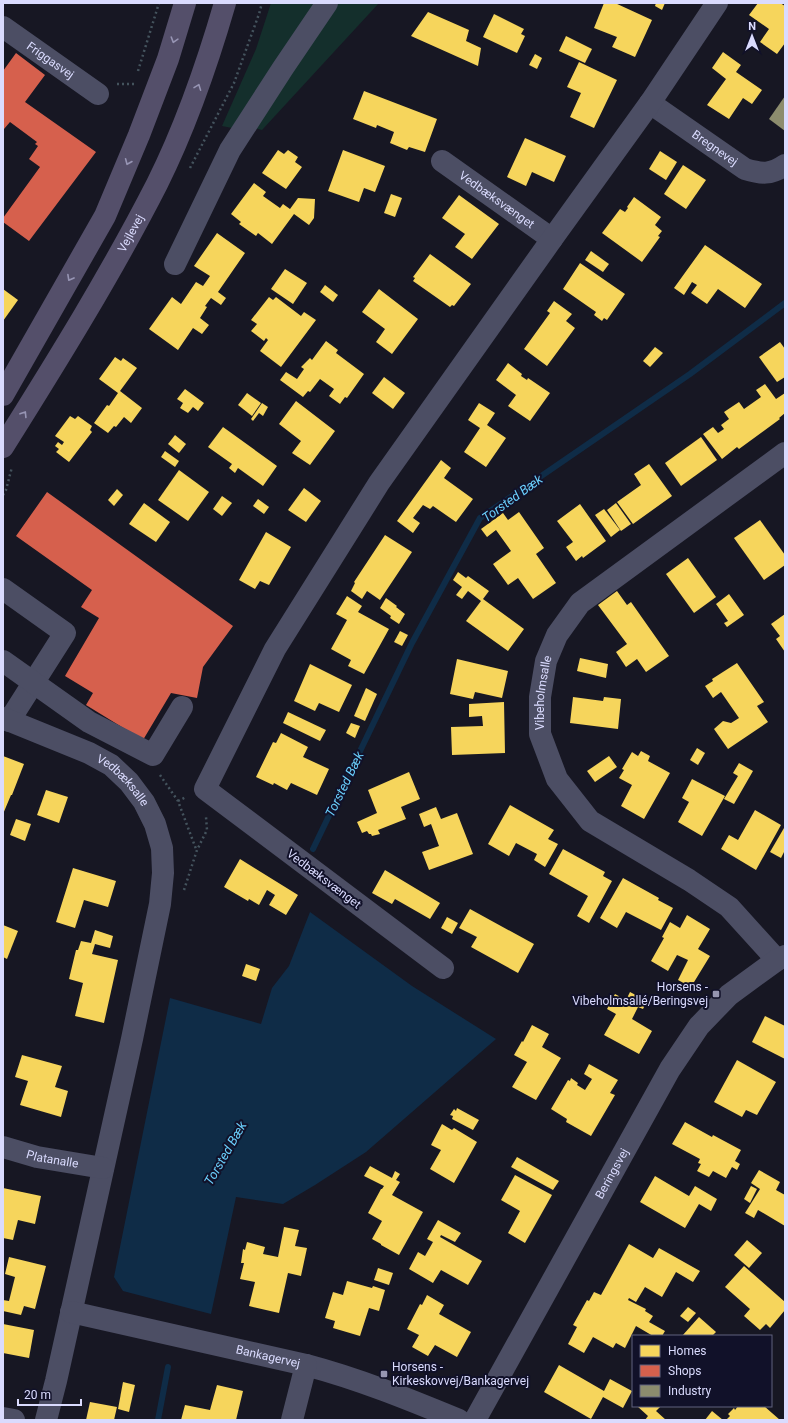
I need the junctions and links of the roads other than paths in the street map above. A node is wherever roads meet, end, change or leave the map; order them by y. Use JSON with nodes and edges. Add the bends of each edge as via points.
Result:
{"nodes":[{"id":1,"x":185,"y":3,"type":"edge"},
{"id":2,"x":225,"y":3,"type":"edge"},
{"id":3,"x":327,"y":3,"type":"edge"},
{"id":4,"x":717,"y":3,"type":"edge"},
{"id":5,"x":5,"y":32,"type":"edge"},
{"id":6,"x":98,"y":94,"type":"dead end"},
{"id":7,"x":650,"y":103,"type":"junction"},
{"id":8,"x":442,"y":160,"type":"dead end"},
{"id":9,"x":785,"y":165,"type":"edge"},
{"id":10,"x":552,"y":239,"type":"junction"},
{"id":11,"x":175,"y":264,"type":"dead end"},
{"id":12,"x":3,"y":395,"type":"edge"},
{"id":13,"x":3,"y":447,"type":"edge"},
{"id":14,"x":785,"y":454,"type":"edge"},
{"id":15,"x":3,"y":589,"type":"edge"},
{"id":16,"x":3,"y":661,"type":"edge"},
{"id":17,"x":33,"y":683,"type":"junction"},
{"id":18,"x":182,"y":707,"type":"dead end"},
{"id":19,"x":6,"y":720,"type":"edge"},
{"id":20,"x":89,"y":722,"type":"junction"},
{"id":21,"x":77,"y":748,"type":"junction"},
{"id":22,"x":781,"y":958,"type":"edge"},
{"id":23,"x":443,"y":968,"type":"dead end"},
{"id":24,"x":3,"y":1147,"type":"edge"},
{"id":25,"x":103,"y":1168,"type":"junction"},
{"id":26,"x":71,"y":1312,"type":"junction"},
{"id":27,"x":306,"y":1364,"type":"junction"},
{"id":28,"x":3,"y":1418,"type":"edge"},
{"id":29,"x":14,"y":1420,"type":"edge"},
{"id":30,"x":46,"y":1420,"type":"edge"},
{"id":31,"x":292,"y":1420,"type":"edge"},
{"id":32,"x":459,"y":1420,"type":"edge"},
{"id":33,"x":475,"y":1420,"type":"edge"}],
"edges":[{"from":1,"to":12,"type":"main road","one_way":true,"via":[[168,59],[105,216]]},
{"from":13,"to":2,"type":"main road","name":"Vejlevej","one_way":true,"via":[[100,288],[157,183],[209,59]]},
{"from":3,"to":11,"type":"street","via":[[230,150]]},
{"from":4,"to":7,"type":"street"},
{"from":5,"to":6,"type":"street","name":"Friggasvej"},
{"from":7,"to":9,"type":"street","name":"Bregnevej","via":[[745,169],[758,173],[776,171]]},
{"from":7,"to":10,"type":"street"},
{"from":8,"to":10,"type":"street","name":"Vedbæksvænget"},
{"from":10,"to":23,"type":"street","name":"Vedbæksvænget","via":[[371,496],[275,649],[205,789]]},
{"from":14,"to":22,"type":"street","name":"Vibeholmsalle","via":[[580,602],[557,635],[546,661],[540,697],[540,734],[557,779],[590,821],[729,907]]},
{"from":15,"to":17,"type":"street","via":[[64,633]]},
{"from":16,"to":17,"type":"street"},
{"from":17,"to":19,"type":"street"},
{"from":17,"to":20,"type":"street"},
{"from":18,"to":20,"type":"street","via":[[153,755]]},
{"from":19,"to":21,"type":"street","name":"Vedbæksalle"},
{"from":20,"to":21,"type":"street"},
{"from":21,"to":25,"type":"street","name":"Vedbæksalle","via":[[111,766],[129,782],[144,802],[155,824],[162,848],[160,904]]},
{"from":22,"to":33,"type":"street","name":"Beringsvej","via":[[729,995],[699,1026],[670,1069]]},
{"from":24,"to":25,"type":"street","name":"Platanalle","via":[[37,1157]]},
{"from":25,"to":26,"type":"street","name":"Vedbæksalle"},
{"from":26,"to":27,"type":"street","name":"Bankagervej"},
{"from":26,"to":30,"type":"street","name":"Vedbæksalle"},
{"from":27,"to":31,"type":"street"},
{"from":27,"to":32,"type":"street","name":"Bankagervej","via":[[390,1391]]},
{"from":28,"to":29,"type":"street"}]}
